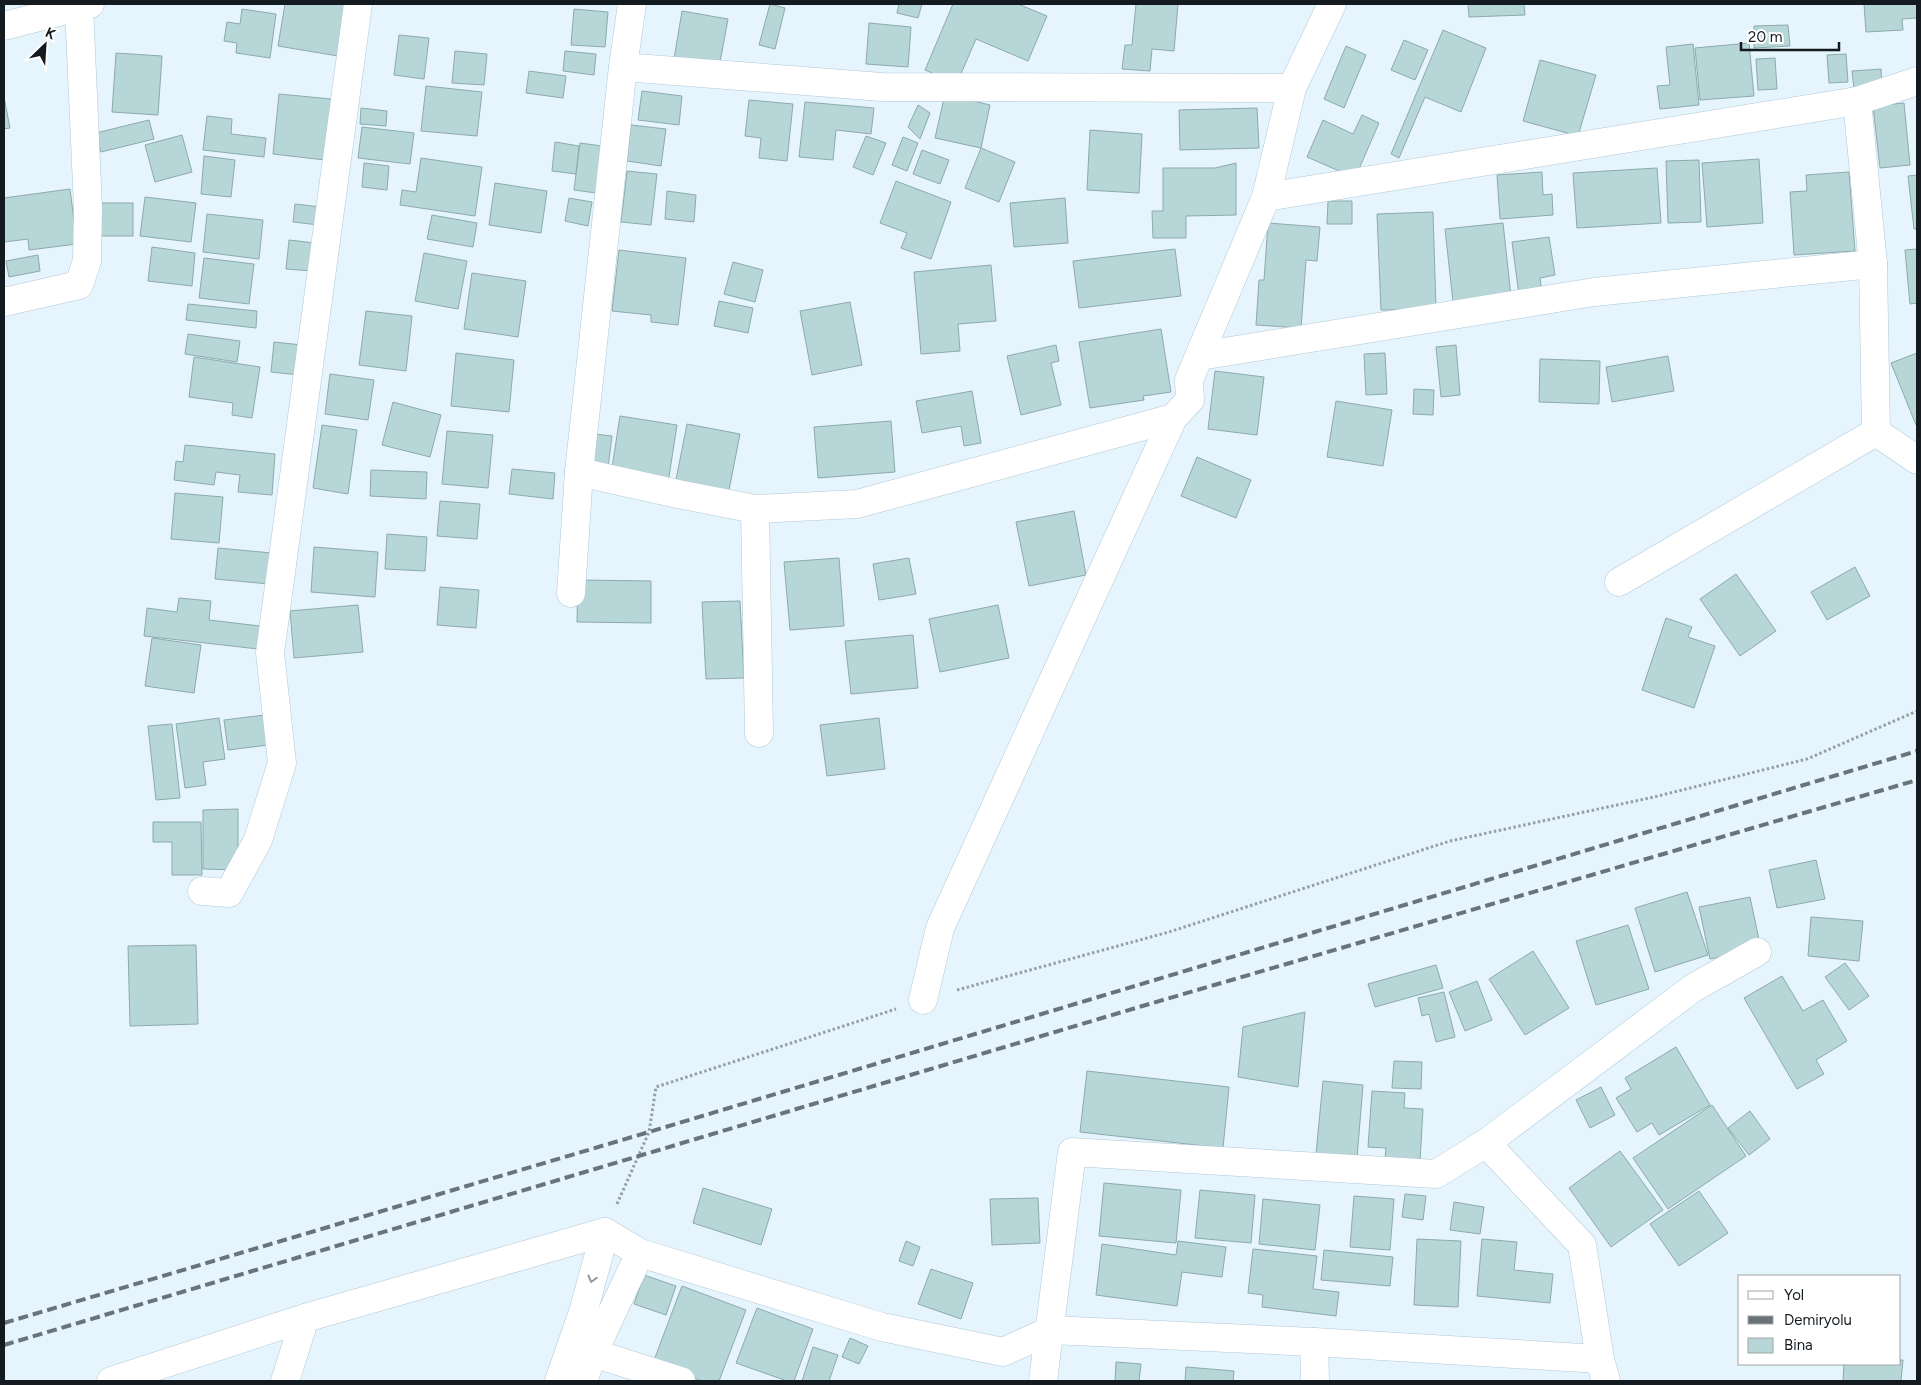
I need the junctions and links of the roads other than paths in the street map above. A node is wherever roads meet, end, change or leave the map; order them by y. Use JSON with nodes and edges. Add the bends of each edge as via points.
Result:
{"nodes":[{"id":1,"x":358,"y":4,"type":"edge"},
{"id":2,"x":632,"y":4,"type":"edge"},
{"id":3,"x":1332,"y":4,"type":"edge"},
{"id":4,"x":85,"y":5,"type":"edge"},
{"id":5,"x":4,"y":26,"type":"edge"},
{"id":6,"x":623,"y":67,"type":"junction"},
{"id":7,"x":1917,"y":81,"type":"edge"},
{"id":8,"x":1292,"y":88,"type":"junction"},
{"id":9,"x":1857,"y":101,"type":"junction"},
{"id":10,"x":1266,"y":197,"type":"junction"},
{"id":11,"x":1873,"y":264,"type":"junction"},
{"id":12,"x":4,"y":302,"type":"edge"},
{"id":13,"x":1200,"y":356,"type":"junction"},
{"id":14,"x":1173,"y":418,"type":"junction"},
{"id":15,"x":1876,"y":432,"type":"junction"},
{"id":16,"x":1917,"y":460,"type":"edge"},
{"id":17,"x":579,"y":472,"type":"junction"},
{"id":18,"x":755,"y":509,"type":"junction"},
{"id":19,"x":1619,"y":582,"type":"dead end"},
{"id":20,"x":571,"y":593,"type":"dead end"},
{"id":21,"x":759,"y":733,"type":"dead end"},
{"id":22,"x":202,"y":891,"type":"dead end"},
{"id":23,"x":1757,"y":952,"type":"dead end"},
{"id":24,"x":923,"y":1000,"type":"road end"},
{"id":25,"x":1486,"y":1143,"type":"junction"},
{"id":26,"x":605,"y":1232,"type":"junction"},
{"id":27,"x":640,"y":1253,"type":"junction"},
{"id":28,"x":304,"y":1318,"type":"junction"},
{"id":29,"x":1051,"y":1330,"type":"junction"},
{"id":30,"x":1314,"y":1342,"type":"junction"},
{"id":31,"x":593,"y":1353,"type":"junction"},
{"id":32,"x":1603,"y":1370,"type":"edge"},
{"id":33,"x":112,"y":1381,"type":"edge"},
{"id":34,"x":285,"y":1381,"type":"edge"},
{"id":35,"x":559,"y":1381,"type":"edge"},
{"id":36,"x":582,"y":1381,"type":"edge"},
{"id":37,"x":681,"y":1381,"type":"edge"},
{"id":38,"x":1043,"y":1381,"type":"edge"},
{"id":39,"x":1315,"y":1381,"type":"edge"}],
"edges":[{"from":1,"to":22,"type":"street","via":[[270,653],[282,763],[258,840],[230,893]]},
{"from":2,"to":6,"type":"street"},
{"from":3,"to":8,"type":"street"},
{"from":4,"to":5,"type":"street"},
{"from":4,"to":12,"type":"street","via":[[87,262],[79,285]]},
{"from":6,"to":8,"type":"street","via":[[882,87]]},
{"from":6,"to":17,"type":"street"},
{"from":7,"to":9,"type":"street"},
{"from":8,"to":10,"type":"street"},
{"from":9,"to":10,"type":"street"},
{"from":9,"to":11,"type":"street"},
{"from":10,"to":13,"type":"street"},
{"from":11,"to":13,"type":"street","via":[[1594,292]]},
{"from":11,"to":15,"type":"street"},
{"from":13,"to":14,"type":"street","via":[[1189,380],[1190,400]]},
{"from":14,"to":18,"type":"street","via":[[857,504]]},
{"from":14,"to":24,"type":"street","via":[[940,928]]},
{"from":15,"to":16,"type":"street"},
{"from":15,"to":19,"type":"street"},
{"from":17,"to":18,"type":"street"},
{"from":17,"to":20,"type":"street"},
{"from":18,"to":21,"type":"street"},
{"from":23,"to":25,"type":"street","via":[[1693,988]]},
{"from":25,"to":29,"type":"street","via":[[1436,1174],[1072,1152]]},
{"from":25,"to":32,"type":"street","via":[[1582,1245]]},
{"from":26,"to":27,"type":"street"},
{"from":26,"to":28,"type":"street"},
{"from":26,"to":35,"type":"street","one_way":true,"via":[[584,1309]]},
{"from":27,"to":29,"type":"street","via":[[882,1327],[1003,1352]]},
{"from":27,"to":31,"type":"street"},
{"from":28,"to":33,"type":"street"},
{"from":28,"to":34,"type":"street"},
{"from":29,"to":30,"type":"street"},
{"from":29,"to":38,"type":"street"},
{"from":30,"to":32,"type":"street"},
{"from":30,"to":39,"type":"street"},
{"from":31,"to":36,"type":"street"},
{"from":31,"to":37,"type":"street"}]}
